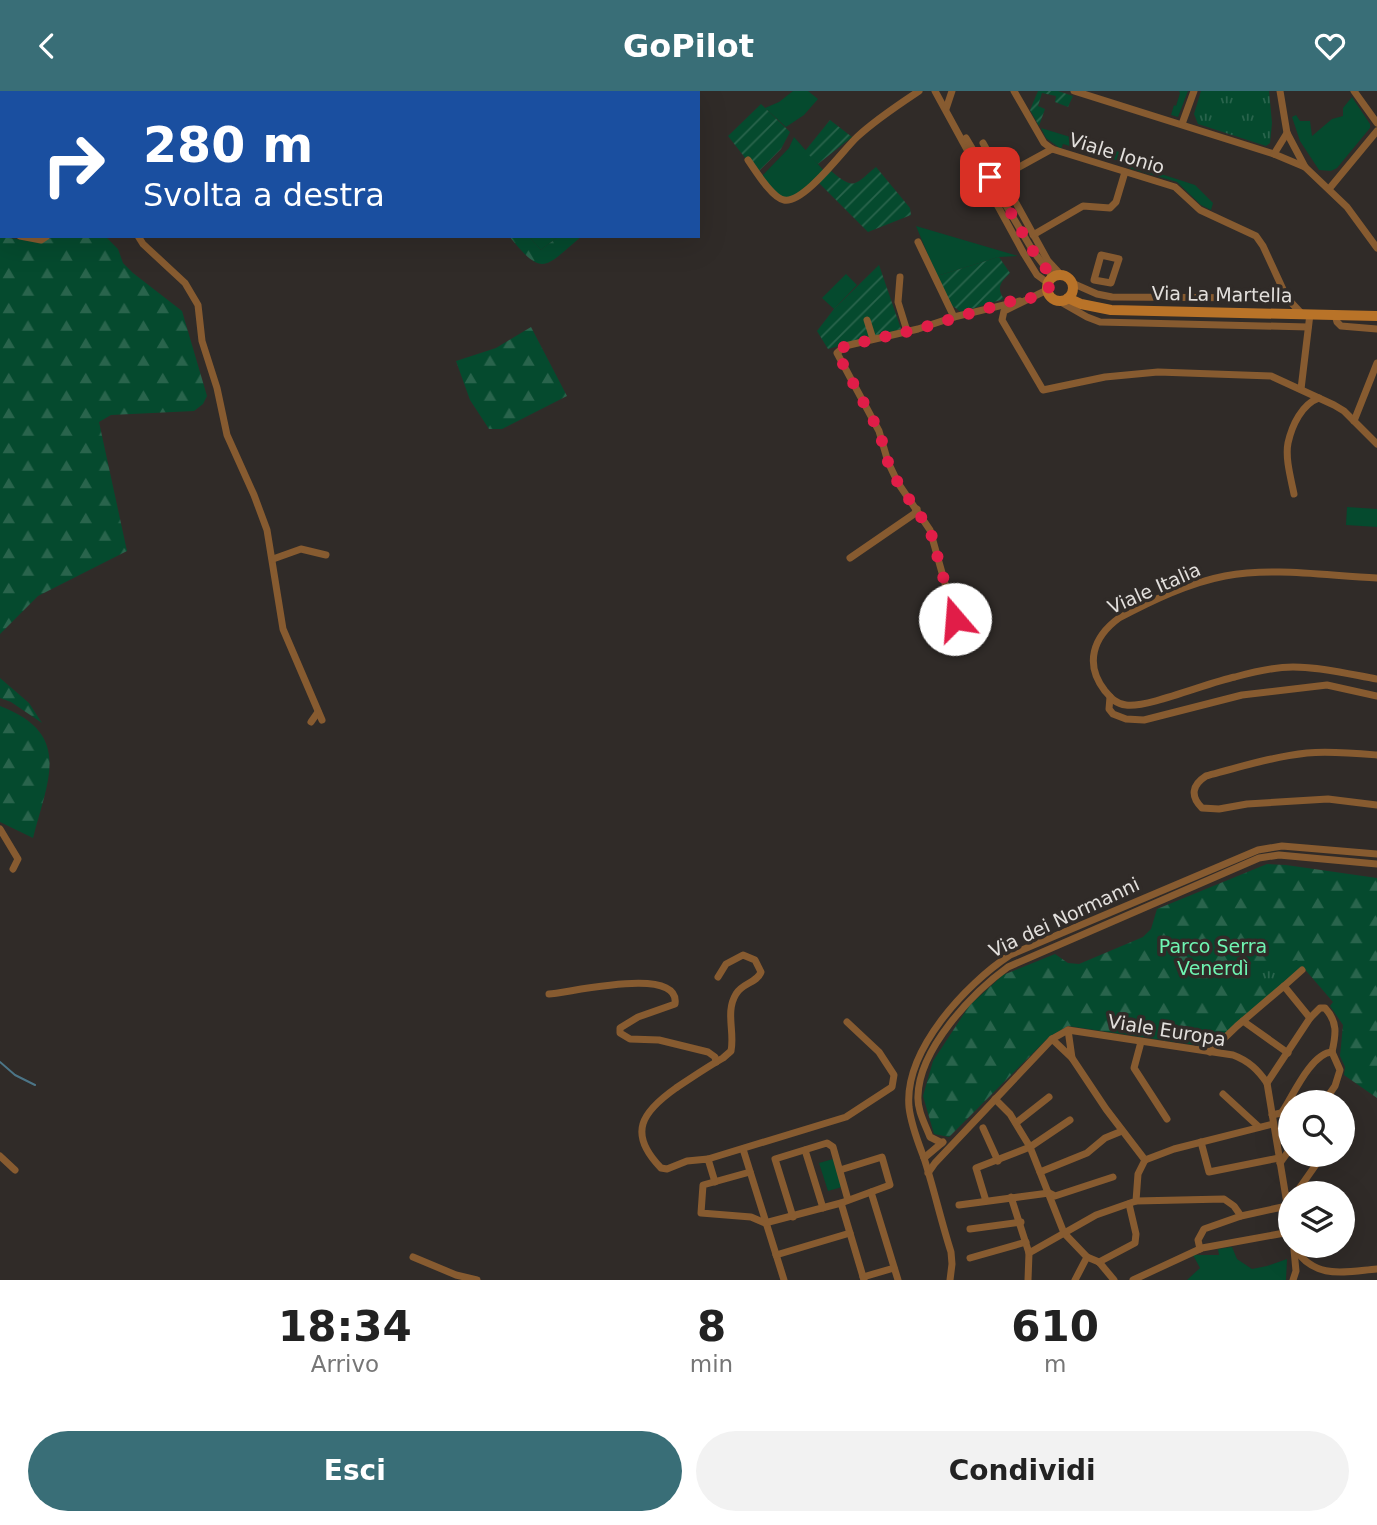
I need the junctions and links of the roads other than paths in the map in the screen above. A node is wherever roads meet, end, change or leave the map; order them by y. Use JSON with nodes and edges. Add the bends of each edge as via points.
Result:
{"nodes":[{"id":1,"x":919,"y":91,"type":"edge"},
{"id":2,"x":935,"y":91,"type":"edge"},
{"id":3,"x":952,"y":91,"type":"edge"},
{"id":4,"x":1074,"y":91,"type":"edge"},
{"id":5,"x":1194,"y":91,"type":"edge"},
{"id":6,"x":1280,"y":91,"type":"edge"},
{"id":7,"x":1354,"y":91,"type":"edge"},
{"id":8,"x":1017,"y":93,"type":"edge"},
{"id":9,"x":946,"y":109,"type":"junction"},
{"id":10,"x":1377,"y":123,"type":"edge"},
{"id":11,"x":1182,"y":124,"type":"junction"},
{"id":12,"x":1377,"y":131,"type":"edge"},
{"id":13,"x":1287,"y":133,"type":"junction"},
{"id":14,"x":983,"y":143,"type":"dead end"},
{"id":15,"x":1052,"y":149,"type":"junction"},
{"id":16,"x":1274,"y":154,"type":"junction"},
{"id":17,"x":748,"y":160,"type":"dead end"},
{"id":18,"x":1305,"y":167,"type":"junction"},
{"id":19,"x":1125,"y":172,"type":"junction"},
{"id":20,"x":1000,"y":177,"type":"junction"},
{"id":21,"x":1329,"y":189,"type":"junction"},
{"id":22,"x":1033,"y":235,"type":"junction"},
{"id":23,"x":139,"y":238,"type":"edge"},
{"id":24,"x":918,"y":242,"type":"dead end"},
{"id":25,"x":1377,"y":249,"type":"edge"},
{"id":26,"x":900,"y":277,"type":"dead end"},
{"id":27,"x":1052,"y":281,"type":"junction"},
{"id":28,"x":1072,"y":283,"type":"junction"},
{"id":29,"x":1104,"y":283,"type":"joint"},
{"id":30,"x":1287,"y":298,"type":"junction"},
{"id":31,"x":1024,"y":301,"type":"junction"},
{"id":32,"x":1067,"y":301,"type":"junction"},
{"id":33,"x":1093,"y":307,"type":"junction"},
{"id":34,"x":1305,"y":313,"type":"junction"},
{"id":35,"x":1335,"y":315,"type":"junction"},
{"id":36,"x":1377,"y":316,"type":"edge"},
{"id":37,"x":954,"y":317,"type":"junction"},
{"id":38,"x":1087,"y":317,"type":"junction"},
{"id":39,"x":867,"y":320,"type":"dead end"},
{"id":40,"x":1308,"y":327,"type":"junction"},
{"id":41,"x":1377,"y":328,"type":"edge"},
{"id":42,"x":907,"y":331,"type":"junction"},
{"id":43,"x":873,"y":339,"type":"junction"},
{"id":44,"x":1377,"y":363,"type":"edge"},
{"id":45,"x":1304,"y":372,"type":"junction"},
{"id":46,"x":1282,"y":380,"type":"junction"},
{"id":47,"x":1301,"y":389,"type":"junction"},
{"id":48,"x":1320,"y":398,"type":"junction"},
{"id":49,"x":1354,"y":421,"type":"junction"},
{"id":50,"x":1377,"y":444,"type":"edge"},
{"id":51,"x":1294,"y":494,"type":"dead end"},
{"id":52,"x":917,"y":509,"type":"junction"},
{"id":53,"x":326,"y":555,"type":"dead end"},
{"id":54,"x":850,"y":558,"type":"dead end"},
{"id":55,"x":273,"y":559,"type":"junction"},
{"id":56,"x":1377,"y":578,"type":"edge"},
{"id":57,"x":955,"y":619,"type":"dead end"},
{"id":58,"x":1377,"y":679,"type":"edge"},
{"id":59,"x":1377,"y":696,"type":"edge"},
{"id":60,"x":1110,"y":697,"type":"junction"},
{"id":61,"x":318,"y":712,"type":"junction"},
{"id":62,"x":322,"y":720,"type":"dead end"},
{"id":63,"x":312,"y":722,"type":"dead end"},
{"id":64,"x":1377,"y":755,"type":"edge"},
{"id":65,"x":1377,"y":805,"type":"edge"},
{"id":66,"x":0,"y":829,"type":"edge"},
{"id":67,"x":1377,"y":854,"type":"edge"},
{"id":68,"x":1377,"y":864,"type":"edge"},
{"id":69,"x":13,"y":869,"type":"dead end"},
{"id":70,"x":1302,"y":970,"type":"dead end"},
{"id":71,"x":718,"y":977,"type":"dead end"},
{"id":72,"x":1284,"y":986,"type":"junction"},
{"id":73,"x":549,"y":995,"type":"dead end"},
{"id":74,"x":1310,"y":1018,"type":"junction"},
{"id":75,"x":1243,"y":1021,"type":"junction"},
{"id":76,"x":847,"y":1022,"type":"dead end"},
{"id":77,"x":1068,"y":1030,"type":"junction"},
{"id":78,"x":1052,"y":1039,"type":"junction"},
{"id":79,"x":1142,"y":1042,"type":"junction"},
{"id":80,"x":1210,"y":1052,"type":"junction"},
{"id":81,"x":1332,"y":1052,"type":"junction"},
{"id":82,"x":1288,"y":1053,"type":"junction"},
{"id":83,"x":1072,"y":1058,"type":"junction"},
{"id":84,"x":716,"y":1062,"type":"junction"},
{"id":85,"x":1267,"y":1083,"type":"junction"},
{"id":86,"x":1332,"y":1090,"type":"edge"},
{"id":87,"x":1223,"y":1094,"type":"dead end"},
{"id":88,"x":1049,"y":1097,"type":"dead end"},
{"id":89,"x":995,"y":1099,"type":"junction"},
{"id":90,"x":1272,"y":1115,"type":"junction"},
{"id":91,"x":1070,"y":1119,"type":"dead end"},
{"id":92,"x":1167,"y":1119,"type":"dead end"},
{"id":93,"x":1016,"y":1123,"type":"junction"},
{"id":94,"x":1273,"y":1124,"type":"junction"},
{"id":95,"x":1259,"y":1127,"type":"junction"},
{"id":96,"x":983,"y":1128,"type":"dead end"},
{"id":97,"x":1122,"y":1131,"type":"junction"},
{"id":98,"x":957,"y":1139,"type":"junction"},
{"id":99,"x":1201,"y":1142,"type":"junction"},
{"id":100,"x":942,"y":1143,"type":"junction"},
{"id":101,"x":1030,"y":1147,"type":"junction"},
{"id":102,"x":743,"y":1149,"type":"junction"},
{"id":103,"x":805,"y":1150,"type":"junction"},
{"id":104,"x":1278,"y":1150,"type":"edge"},
{"id":105,"x":0,"y":1156,"type":"edge"},
{"id":106,"x":924,"y":1158,"type":"junction"},
{"id":107,"x":708,"y":1160,"type":"junction"},
{"id":108,"x":1145,"y":1160,"type":"junction"},
{"id":109,"x":1278,"y":1160,"type":"edge"},
{"id":110,"x":998,"y":1161,"type":"junction"},
{"id":111,"x":15,"y":1170,"type":"dead end"},
{"id":112,"x":840,"y":1170,"type":"junction"},
{"id":113,"x":750,"y":1172,"type":"junction"},
{"id":114,"x":1040,"y":1172,"type":"junction"},
{"id":115,"x":928,"y":1174,"type":"junction"},
{"id":116,"x":1113,"y":1177,"type":"dead end"},
{"id":117,"x":715,"y":1182,"type":"junction"},
{"id":118,"x":871,"y":1192,"type":"junction"},
{"id":119,"x":1049,"y":1193,"type":"junction"},
{"id":120,"x":1011,"y":1197,"type":"junction"},
{"id":121,"x":844,"y":1201,"type":"junction"},
{"id":122,"x":986,"y":1201,"type":"junction"},
{"id":123,"x":1132,"y":1202,"type":"junction"},
{"id":124,"x":1278,"y":1203,"type":"edge"},
{"id":125,"x":959,"y":1205,"type":"dead end"},
{"id":126,"x":823,"y":1208,"type":"junction"},
{"id":127,"x":1241,"y":1216,"type":"junction"},
{"id":128,"x":793,"y":1217,"type":"junction"},
{"id":129,"x":1021,"y":1222,"type":"junction"},
{"id":130,"x":765,"y":1223,"type":"junction"},
{"id":131,"x":970,"y":1230,"type":"dead end"},
{"id":132,"x":850,"y":1233,"type":"junction"},
{"id":133,"x":1064,"y":1233,"type":"junction"},
{"id":134,"x":1278,"y":1234,"type":"edge"},
{"id":135,"x":1026,"y":1242,"type":"junction"},
{"id":136,"x":1200,"y":1249,"type":"junction"},
{"id":137,"x":1029,"y":1253,"type":"junction"},
{"id":138,"x":776,"y":1255,"type":"junction"},
{"id":139,"x":414,"y":1257,"type":"dead end"},
{"id":140,"x":1087,"y":1257,"type":"junction"},
{"id":141,"x":970,"y":1258,"type":"dead end"},
{"id":142,"x":1295,"y":1258,"type":"edge"},
{"id":143,"x":1304,"y":1258,"type":"edge"},
{"id":144,"x":1099,"y":1262,"type":"junction"},
{"id":145,"x":1312,"y":1267,"type":"junction"},
{"id":146,"x":894,"y":1268,"type":"junction"},
{"id":147,"x":1296,"y":1271,"type":"junction"},
{"id":148,"x":1377,"y":1271,"type":"edge"},
{"id":149,"x":863,"y":1279,"type":"edge"},
{"id":150,"x":477,"y":1280,"type":"edge"},
{"id":151,"x":784,"y":1280,"type":"edge"},
{"id":152,"x":898,"y":1280,"type":"edge"},
{"id":153,"x":950,"y":1280,"type":"edge"},
{"id":154,"x":1028,"y":1280,"type":"edge"},
{"id":155,"x":1075,"y":1280,"type":"edge"},
{"id":156,"x":1114,"y":1280,"type":"edge"},
{"id":157,"x":1133,"y":1280,"type":"edge"},
{"id":158,"x":1293,"y":1280,"type":"edge"},
{"id":159,"x":1324,"y":1280,"type":"edge"}],
"edges":[{"from":1,"to":17,"type":"street","via":[[859,135],[829,169],[792,199],[774,194]]},
{"from":2,"to":9,"type":"street"},
{"from":3,"to":9,"type":"street"},
{"from":4,"to":11,"type":"street"},
{"from":5,"to":11,"type":"street"},
{"from":6,"to":13,"type":"street"},
{"from":7,"to":10,"type":"street"},
{"from":8,"to":15,"type":"street","name":"Viale Ionio","via":[[1044,143]]},
{"from":9,"to":27,"type":"street","via":[[1024,254],[1037,275]]},
{"from":11,"to":16,"type":"street"},
{"from":12,"to":21,"type":"street"},
{"from":13,"to":16,"type":"street"},
{"from":13,"to":18,"type":"street"},
{"from":14,"to":20,"type":"street"},
{"from":15,"to":19,"type":"street","name":"Viale Ionio"},
{"from":15,"to":20,"type":"street"},
{"from":16,"to":18,"type":"street"},
{"from":18,"to":21,"type":"street"},
{"from":19,"to":22,"type":"street","via":[[1110,208],[1083,206]]},
{"from":19,"to":30,"type":"street","name":"Viale Ionio","via":[[1175,187],[1200,210],[1256,236]]},
{"from":20,"to":22,"type":"street"},
{"from":21,"to":25,"type":"street"},
{"from":22,"to":27,"type":"street","via":[[1048,261]]},
{"from":23,"to":55,"type":"street","via":[[185,283],[198,305],[202,341],[227,435],[260,504]]},
{"from":24,"to":37,"type":"street"},
{"from":26,"to":42,"type":"street","via":[[898,302]]},
{"from":27,"to":28,"type":"street","via":[[1067,277]]},
{"from":27,"to":31,"type":"street"},
{"from":27,"to":32,"type":"street","via":[[1050,296]]},
{"from":28,"to":30,"type":"street","via":[[1112,297]]},
{"from":28,"to":32,"type":"street"},
{"from":29,"to":29,"type":"street","via":[[1111,283],[1119,259],[1101,255],[1094,280]]},
{"from":30,"to":34,"type":"street","name":"Viale Ionio"},
{"from":31,"to":37,"type":"street","via":[[1002,301]]},
{"from":31,"to":46,"type":"street","via":[[1004,311],[1002,320],[1043,390],[1105,376],[1158,372]]},
{"from":32,"to":33,"type":"street","name":"Via La Martella"},
{"from":32,"to":38,"type":"street"},
{"from":33,"to":34,"type":"street","name":"Via La Martella"},
{"from":33,"to":38,"type":"street"},
{"from":34,"to":35,"type":"street","name":"Via La Martella"},
{"from":34,"to":40,"type":"street"},
{"from":35,"to":36,"type":"street","name":"Via La Martella"},
{"from":35,"to":41,"type":"street","via":[[1341,325]]},
{"from":37,"to":42,"type":"street"},
{"from":38,"to":40,"type":"street","via":[[1100,322]]},
{"from":39,"to":43,"type":"street"},
{"from":40,"to":45,"type":"street"},
{"from":42,"to":43,"type":"street"},
{"from":43,"to":52,"type":"street","via":[[837,353],[862,408],[879,431],[898,483]]},
{"from":44,"to":49,"type":"street"},
{"from":45,"to":46,"type":"street","via":[[1293,380]]},
{"from":45,"to":47,"type":"street"},
{"from":46,"to":47,"type":"street"},
{"from":47,"to":48,"type":"street"},
{"from":48,"to":49,"type":"street"},
{"from":48,"to":51,"type":"street","via":[[1301,412],[1288,444]]},
{"from":49,"to":50,"type":"street"},
{"from":52,"to":54,"type":"street"},
{"from":52,"to":57,"type":"street","via":[[930,530]]},
{"from":53,"to":55,"type":"street","via":[[301,549]]},
{"from":55,"to":61,"type":"street","via":[[283,629]]},
{"from":56,"to":60,"type":"street","name":"Viale Italia","via":[[1227,575],[1160,599],[1119,618],[1100,636],[1092,662]]},
{"from":58,"to":60,"type":"street","via":[[1289,667],[1129,706]]},
{"from":59,"to":60,"type":"street","name":"Viale Italia","via":[[1327,685],[1279,689],[1144,720],[1112,714]]},
{"from":61,"to":62,"type":"street"},
{"from":61,"to":63,"type":"street"},
{"from":64,"to":65,"type":"street","via":[[1328,752],[1267,760],[1206,776],[1193,793],[1202,808],[1209,809],[1328,799]]},
{"from":66,"to":69,"type":"street","via":[[18,859]]},
{"from":67,"to":106,"type":"street","name":"Via dei Normanni","via":[[1282,846],[1258,850],[1010,955],[962,996],[922,1052],[912,1077],[909,1109]]},
{"from":68,"to":100,"type":"street","name":"Via dei Normanni","via":[[1279,855],[1259,859],[1008,967],[961,1009],[937,1043],[919,1082],[917,1099],[930,1137]]},
{"from":70,"to":72,"type":"street"},
{"from":71,"to":84,"type":"street","via":[[726,964],[743,955],[755,960],[761,972],[736,994],[730,1020],[731,1051]]},
{"from":72,"to":74,"type":"street"},
{"from":72,"to":75,"type":"street"},
{"from":73,"to":84,"type":"street","via":[[629,982],[666,988],[675,1005],[628,1022],[620,1028],[621,1033],[630,1039],[659,1040],[700,1050],[712,1054]]},
{"from":74,"to":81,"type":"street","via":[[1320,1008],[1333,1016],[1336,1036]]},
{"from":74,"to":82,"type":"street"},
{"from":75,"to":80,"type":"street"},
{"from":75,"to":82,"type":"street"},
{"from":76,"to":102,"type":"street","via":[[879,1052],[894,1076],[892,1087],[846,1117]]},
{"from":77,"to":78,"type":"street"},
{"from":77,"to":79,"type":"street","name":"Viale Europa"},
{"from":77,"to":83,"type":"street"},
{"from":78,"to":83,"type":"street"},
{"from":78,"to":89,"type":"street"},
{"from":79,"to":80,"type":"street","name":"Viale Europa"},
{"from":79,"to":92,"type":"street","via":[[1134,1068]]},
{"from":80,"to":85,"type":"street","name":"Viale Europa","via":[[1243,1059]]},
{"from":81,"to":86,"type":"street","via":[[1340,1070]]},
{"from":81,"to":90,"type":"street","via":[[1315,1061],[1284,1109]]},
{"from":82,"to":85,"type":"street"},
{"from":83,"to":97,"type":"street"},
{"from":84,"to":107,"type":"street","via":[[648,1111],[641,1133],[645,1147],[664,1169]]},
{"from":85,"to":90,"type":"street"},
{"from":87,"to":95,"type":"street"},
{"from":88,"to":93,"type":"street"},
{"from":89,"to":93,"type":"street"},
{"from":89,"to":98,"type":"street"},
{"from":90,"to":94,"type":"street"},
{"from":91,"to":101,"type":"street"},
{"from":93,"to":101,"type":"street"},
{"from":94,"to":95,"type":"street"},
{"from":94,"to":104,"type":"street"},
{"from":95,"to":99,"type":"street"},
{"from":96,"to":110,"type":"street"},
{"from":97,"to":108,"type":"street"},
{"from":97,"to":114,"type":"street","via":[[1087,1153]]},
{"from":98,"to":100,"type":"street"},
{"from":98,"to":115,"type":"street"},
{"from":99,"to":108,"type":"street"},
{"from":99,"to":109,"type":"street","via":[[1209,1172]]},
{"from":100,"to":106,"type":"street"},
{"from":101,"to":110,"type":"street"},
{"from":101,"to":114,"type":"street"},
{"from":102,"to":107,"type":"street"},
{"from":102,"to":113,"type":"street"},
{"from":103,"to":112,"type":"street","via":[[827,1143],[833,1147]]},
{"from":103,"to":126,"type":"street"},
{"from":103,"to":128,"type":"street","via":[[775,1159]]},
{"from":105,"to":111,"type":"street"},
{"from":106,"to":115,"type":"street","name":"Via dei Normanni"},
{"from":107,"to":117,"type":"street"},
{"from":108,"to":123,"type":"street"},
{"from":110,"to":122,"type":"street","via":[[976,1168]]},
{"from":112,"to":118,"type":"street","via":[[882,1157],[890,1185]]},
{"from":112,"to":121,"type":"street"},
{"from":113,"to":117,"type":"street"},
{"from":113,"to":130,"type":"street"},
{"from":114,"to":119,"type":"street"},
{"from":115,"to":153,"type":"street","via":[[951,1253]]},
{"from":116,"to":119,"type":"street","via":[[1055,1196]]},
{"from":117,"to":130,"type":"street","via":[[703,1185],[701,1213],[751,1217]]},
{"from":118,"to":121,"type":"street"},
{"from":118,"to":146,"type":"street"},
{"from":119,"to":120,"type":"street"},
{"from":119,"to":133,"type":"street"},
{"from":120,"to":122,"type":"street"},
{"from":120,"to":129,"type":"street"},
{"from":121,"to":126,"type":"street"},
{"from":121,"to":132,"type":"street"},
{"from":122,"to":125,"type":"street"},
{"from":123,"to":127,"type":"street","via":[[1224,1199]]},
{"from":123,"to":133,"type":"street"},
{"from":123,"to":144,"type":"street","via":[[1135,1243]]},
{"from":124,"to":127,"type":"street"},
{"from":126,"to":128,"type":"street"},
{"from":127,"to":136,"type":"street","via":[[1204,1229],[1198,1240]]},
{"from":128,"to":130,"type":"street"},
{"from":129,"to":131,"type":"street"},
{"from":129,"to":135,"type":"street"},
{"from":130,"to":138,"type":"street"},
{"from":132,"to":138,"type":"street"},
{"from":132,"to":149,"type":"street"},
{"from":133,"to":137,"type":"street"},
{"from":133,"to":140,"type":"street"},
{"from":134,"to":136,"type":"street"},
{"from":135,"to":137,"type":"street"},
{"from":135,"to":141,"type":"street"},
{"from":136,"to":157,"type":"street"},
{"from":137,"to":154,"type":"street"},
{"from":138,"to":151,"type":"street"},
{"from":139,"to":150,"type":"street"},
{"from":140,"to":144,"type":"street"},
{"from":140,"to":155,"type":"street"},
{"from":142,"to":147,"type":"street"},
{"from":143,"to":145,"type":"street"},
{"from":144,"to":156,"type":"street"},
{"from":145,"to":147,"type":"street"},
{"from":145,"to":148,"type":"street","via":[[1335,1272]]},
{"from":145,"to":159,"type":"street"},
{"from":146,"to":149,"type":"street"},
{"from":146,"to":152,"type":"street"},
{"from":147,"to":158,"type":"street"},
{"from":148,"to":159,"type":"street"}]}
